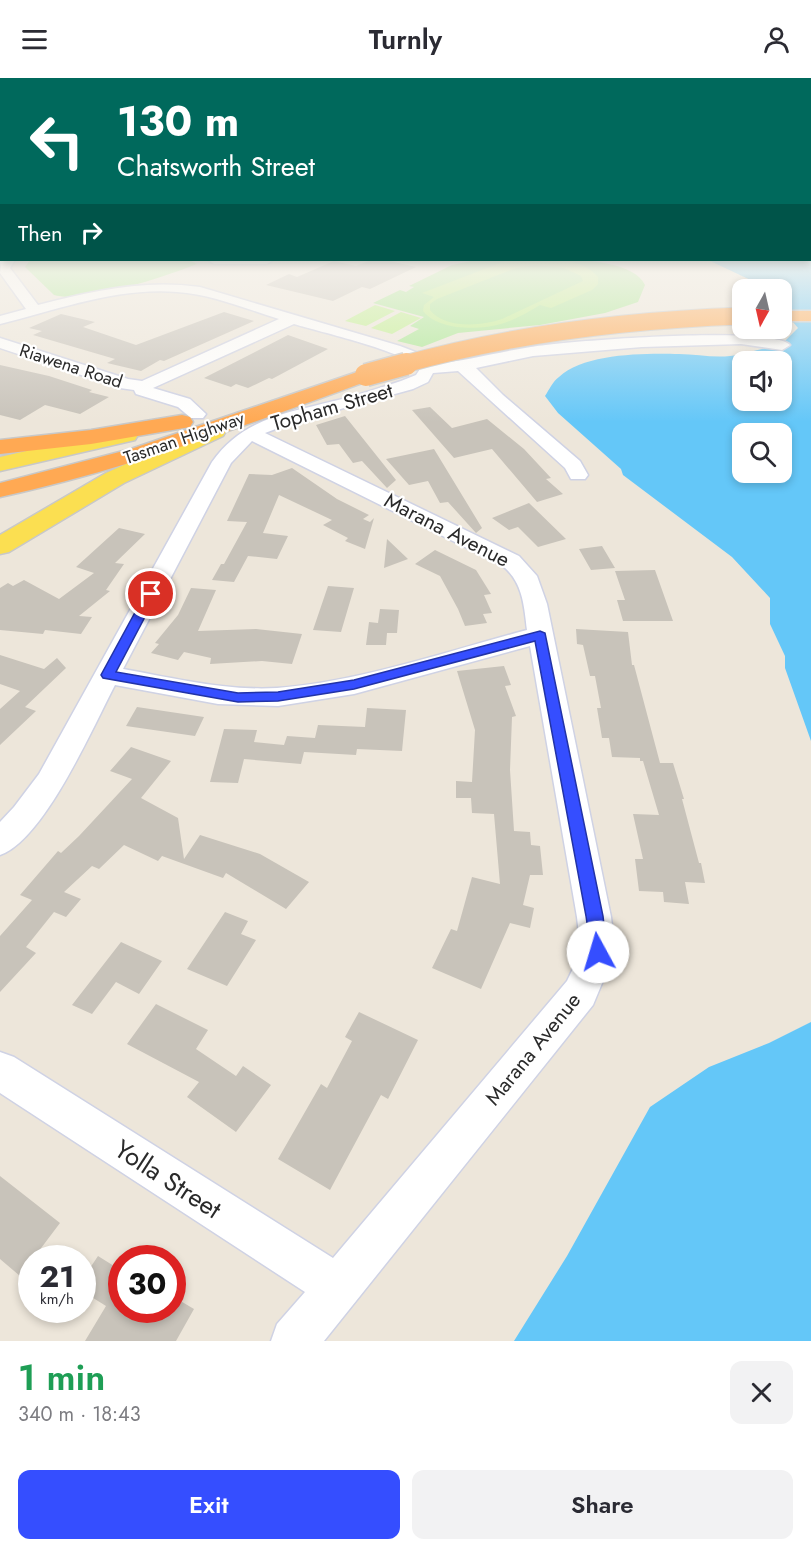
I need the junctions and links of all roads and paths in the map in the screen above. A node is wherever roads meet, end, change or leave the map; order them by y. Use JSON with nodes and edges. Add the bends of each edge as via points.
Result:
{"nodes":[{"id":1,"x":30,"y":304,"type":"edge"},
{"id":2,"x":66,"y":304,"type":"edge"},
{"id":3,"x":243,"y":304,"type":"edge"},
{"id":4,"x":35,"y":311,"type":"junction"},
{"id":5,"x":732,"y":316,"type":"edge"},
{"id":6,"x":792,"y":316,"type":"edge"},
{"id":7,"x":811,"y":316,"type":"edge"},
{"id":8,"x":292,"y":319,"type":"junction"},
{"id":9,"x":0,"y":320,"type":"edge"},
{"id":10,"x":0,"y":343,"type":"edge"},
{"id":11,"x":782,"y":345,"type":"dead end"},
{"id":12,"x":461,"y":366,"type":"junction"},
{"id":13,"x":428,"y":369,"type":"junction"},
{"id":14,"x":366,"y":375,"type":"junction"},
{"id":15,"x":142,"y":386,"type":"junction"},
{"id":16,"x":204,"y":415,"type":"junction"},
{"id":17,"x":243,"y":427,"type":"junction"},
{"id":18,"x":7,"y":442,"type":"edge"},
{"id":19,"x":0,"y":464,"type":"edge"},
{"id":20,"x":578,"y":475,"type":"dead end"},
{"id":21,"x":0,"y":490,"type":"edge"},
{"id":22,"x":0,"y":546,"type":"edge"},
{"id":23,"x":540,"y":635,"type":"junction"},
{"id":24,"x":108,"y":675,"type":"junction"},
{"id":25,"x":0,"y":842,"type":"edge"},
{"id":26,"x":0,"y":1071,"type":"edge"},
{"id":27,"x":337,"y":1287,"type":"junction"},
{"id":28,"x":294,"y":1341,"type":"edge"}],
"edges":[{"from":1,"to":4,"type":"street"},
{"from":2,"to":4,"type":"street","name":"Topham Street"},
{"from":3,"to":8,"type":"street","name":"Topham Street"},
{"from":4,"to":9,"type":"street","name":"Topham Street"},
{"from":5,"to":14,"type":"highway","name":"Tasman Highway","bridge":true,"via":[[554,330],[472,346]]},
{"from":6,"to":7,"type":"highway"},
{"from":8,"to":13,"type":"street","name":"Topham Street","via":[[404,353],[420,359]]},
{"from":8,"to":15,"type":"street"},
{"from":10,"to":15,"type":"street","name":"Riawena Road"},
{"from":11,"to":12,"type":"street","via":[[731,339],[642,342],[533,351]]},
{"from":12,"to":13,"type":"street"},
{"from":12,"to":20,"type":"street","via":[[573,465]]},
{"from":13,"to":17,"type":"street","name":"Topham Street","via":[[422,378],[407,385],[341,405]]},
{"from":14,"to":16,"type":"highway","name":"Tasman Highway"},
{"from":14,"to":17,"type":"highway","name":"Tasman Highway"},
{"from":15,"to":16,"type":"street","name":"Riawena Road","via":[[142,390],[184,403]]},
{"from":16,"to":18,"type":"highway","name":"Tasman Highway","via":[[99,436]]},
{"from":16,"to":19,"type":"main road"},
{"from":17,"to":21,"type":"highway","name":"Tasman Highway"},
{"from":17,"to":22,"type":"main road","via":[[124,473]]},
{"from":17,"to":23,"type":"street","name":"Marana Avenue","via":[[511,561],[532,586]]},
{"from":17,"to":24,"type":"street","name":"Topham Street"},
{"from":23,"to":24,"type":"street","via":[[354,685],[278,697],[218,695]]},
{"from":23,"to":27,"type":"street","name":"Marana Avenue","via":[[598,952],[580,993]]},
{"from":24,"to":25,"type":"street","name":"Topham Street","via":[[39,799]]},
{"from":26,"to":27,"type":"street","name":"Yolla Street"},
{"from":27,"to":28,"type":"street","name":"Marana Avenue"}]}
